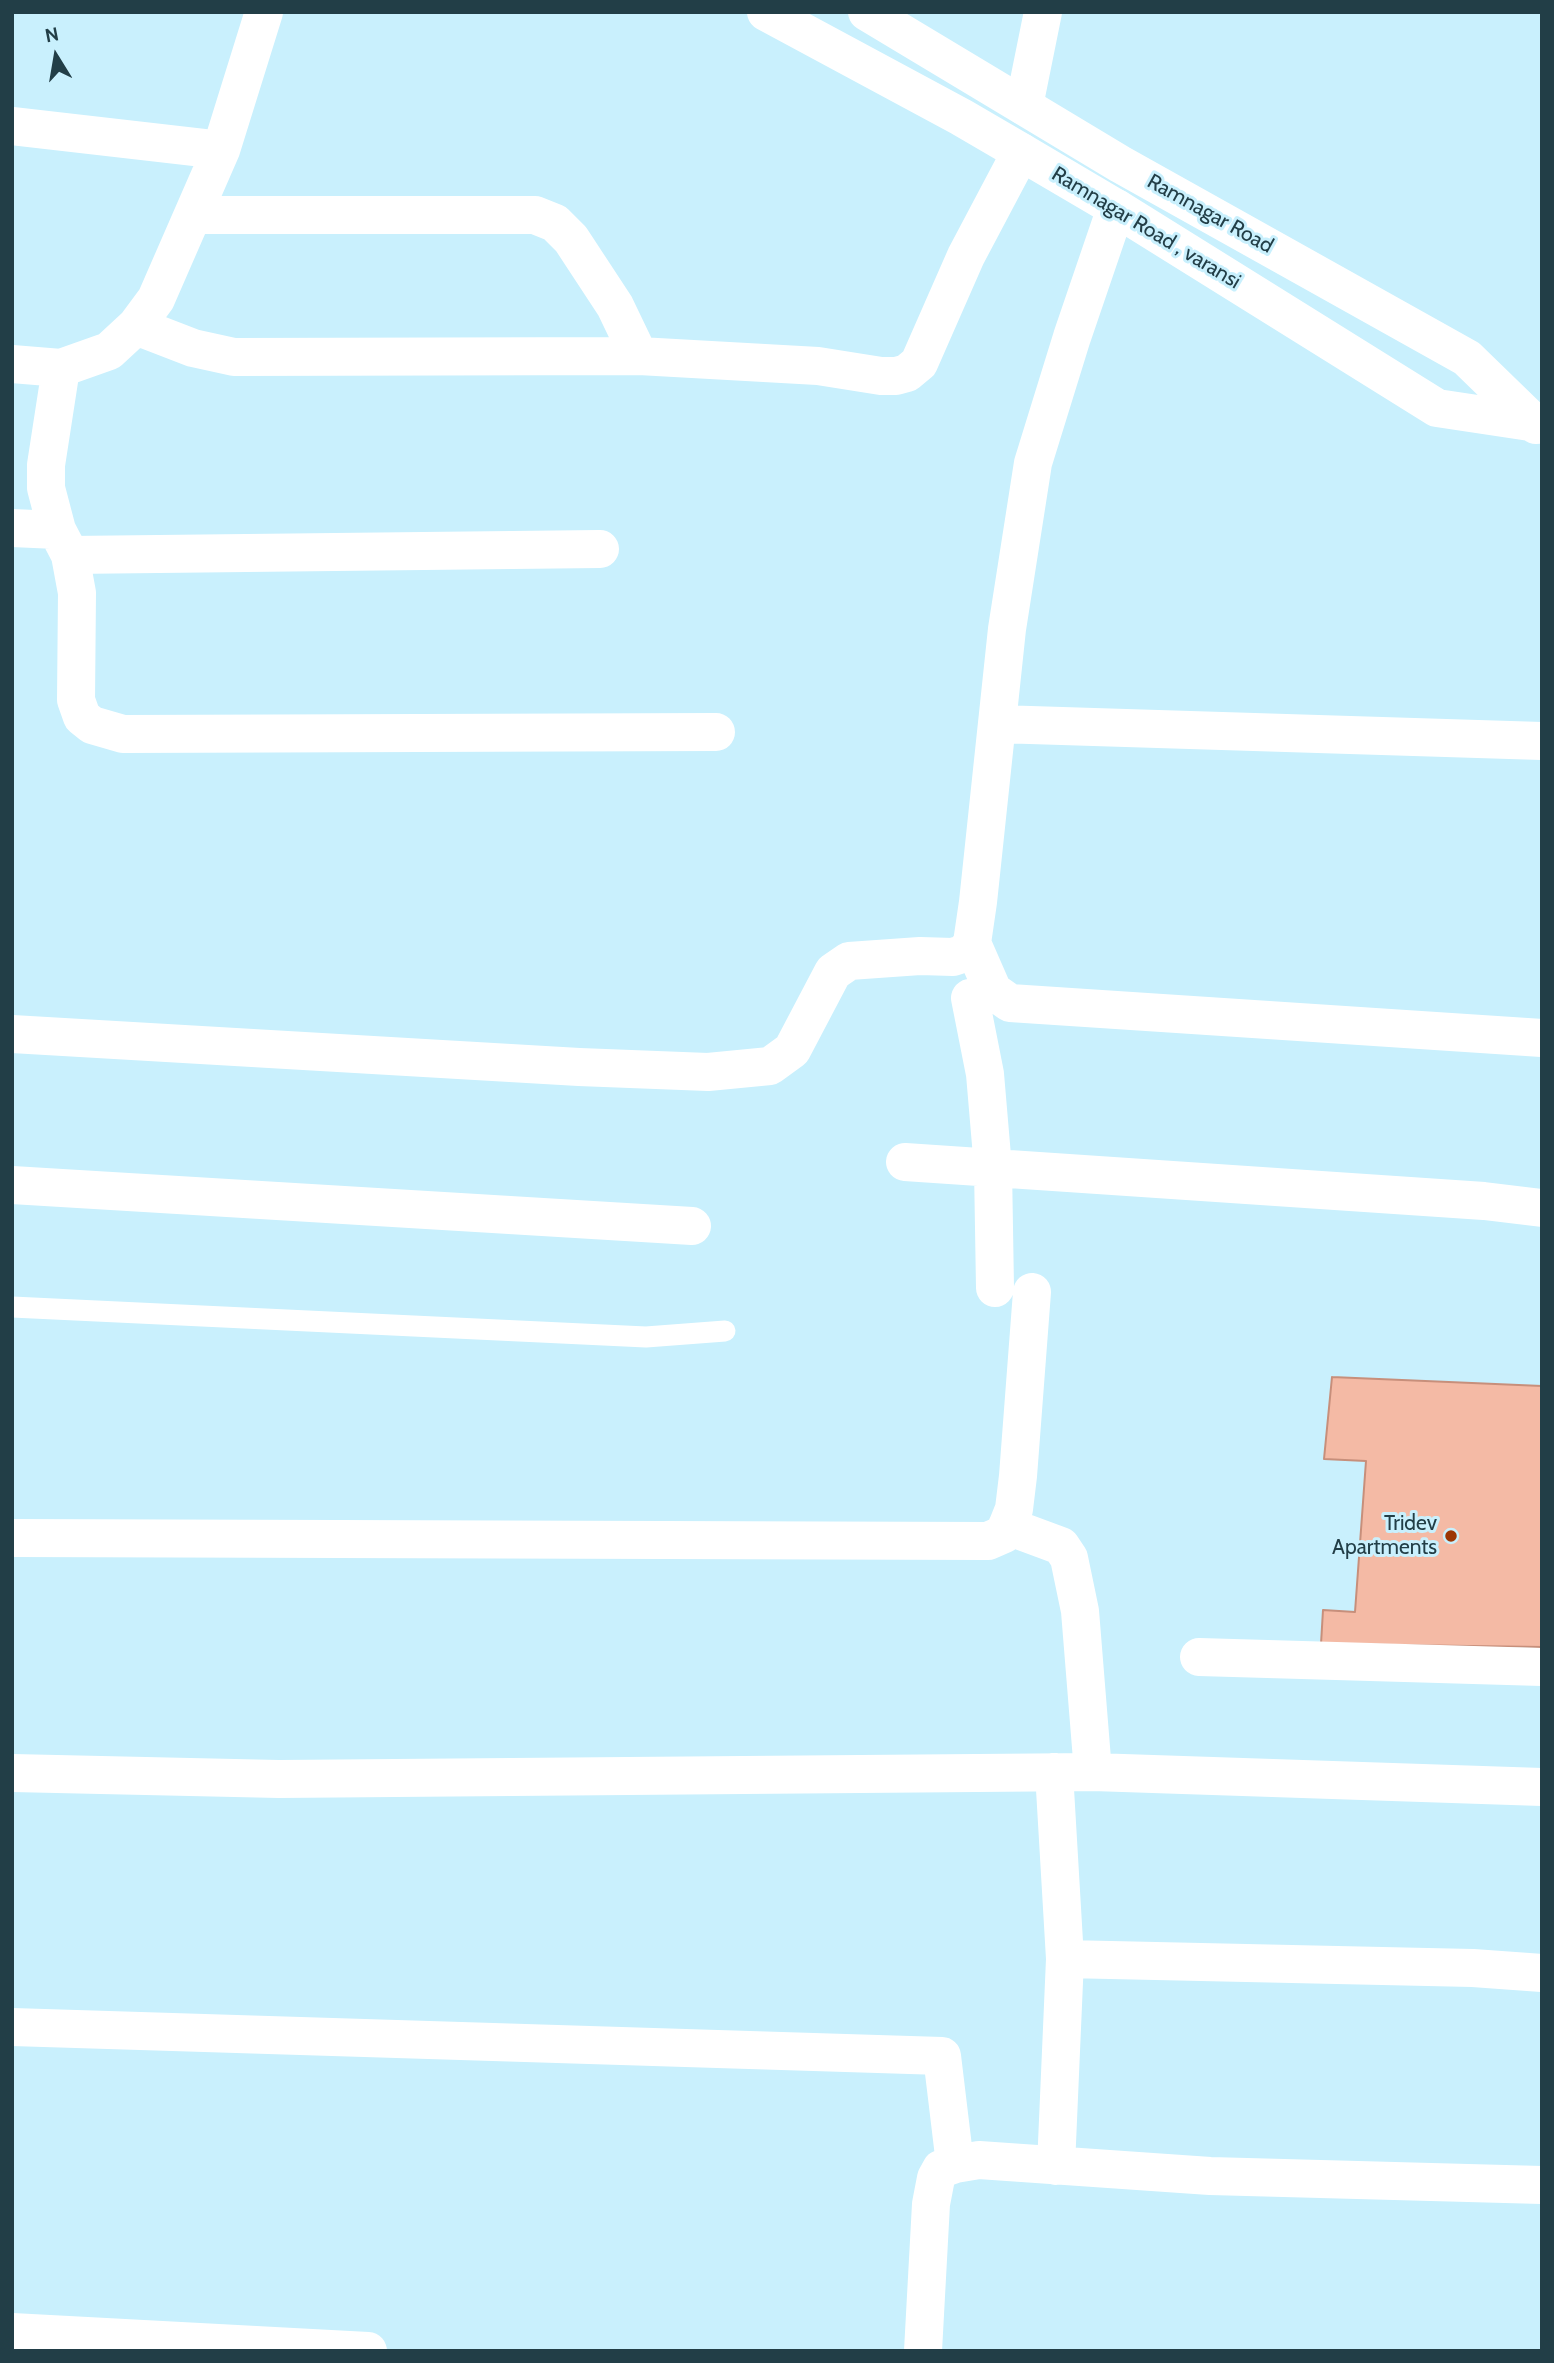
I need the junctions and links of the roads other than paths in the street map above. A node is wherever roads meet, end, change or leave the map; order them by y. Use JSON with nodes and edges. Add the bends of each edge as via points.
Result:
{"nodes":[{"id":1,"x":264,"y":12,"type":"edge"},
{"id":2,"x":766,"y":12,"type":"edge"},
{"id":3,"x":867,"y":12,"type":"edge"},
{"id":4,"x":1043,"y":12,"type":"edge"},
{"id":5,"x":1024,"y":106,"type":"junction"},
{"id":6,"x":12,"y":126,"type":"edge"},
{"id":7,"x":221,"y":150,"type":"junction"},
{"id":8,"x":1021,"y":152,"type":"junction"},
{"id":9,"x":1116,"y":208,"type":"junction"},
{"id":10,"x":193,"y":215,"type":"junction"},
{"id":11,"x":136,"y":327,"type":"junction"},
{"id":12,"x":639,"y":356,"type":"junction"},
{"id":13,"x":12,"y":364,"type":"edge"},
{"id":14,"x":61,"y":368,"type":"junction"},
{"id":15,"x":1536,"y":425,"type":"edge"},
{"id":16,"x":12,"y":528,"type":"edge"},
{"id":17,"x":63,"y":542,"type":"junction"},
{"id":18,"x":600,"y":549,"type":"dead end"},
{"id":19,"x":998,"y":724,"type":"junction"},
{"id":20,"x":716,"y":732,"type":"dead end"},
{"id":21,"x":1542,"y":741,"type":"edge"},
{"id":22,"x":972,"y":943,"type":"junction"},
{"id":23,"x":970,"y":998,"type":"dead end"},
{"id":24,"x":12,"y":1034,"type":"edge"},
{"id":25,"x":1542,"y":1038,"type":"edge"},
{"id":26,"x":905,"y":1162,"type":"dead end"},
{"id":27,"x":993,"y":1168,"type":"junction"},
{"id":28,"x":12,"y":1185,"type":"edge"},
{"id":29,"x":1542,"y":1208,"type":"edge"},
{"id":30,"x":692,"y":1226,"type":"dead end"},
{"id":31,"x":12,"y":1307,"type":"edge"},
{"id":32,"x":725,"y":1331,"type":"dead end"},
{"id":33,"x":1007,"y":1526,"type":"junction"},
{"id":34,"x":12,"y":1538,"type":"edge"},
{"id":35,"x":1199,"y":1657,"type":"dead end"},
{"id":36,"x":1542,"y":1667,"type":"edge"},
{"id":37,"x":1054,"y":1772,"type":"junction"},
{"id":38,"x":1093,"y":1772,"type":"junction"},
{"id":39,"x":12,"y":1773,"type":"edge"},
{"id":40,"x":1542,"y":1787,"type":"edge"},
{"id":41,"x":1065,"y":1959,"type":"junction"},
{"id":42,"x":1542,"y":1973,"type":"edge"},
{"id":43,"x":12,"y":2028,"type":"edge"},
{"id":44,"x":955,"y":2164,"type":"junction"},
{"id":45,"x":1056,"y":2166,"type":"junction"},
{"id":46,"x":1542,"y":2185,"type":"edge"},
{"id":47,"x":12,"y":2332,"type":"edge"},
{"id":48,"x":368,"y":2351,"type":"edge"},
{"id":49,"x":923,"y":2351,"type":"edge"}],
"edges":[{"from":1,"to":7,"type":"street"},
{"from":2,"to":8,"type":"street","name":"Ramnagar Road , varansi"},
{"from":3,"to":5,"type":"street","name":"Ramnagar Road"},
{"from":4,"to":5,"type":"street"},
{"from":5,"to":15,"type":"street","name":"Ramnagar Road","via":[[1467,358]]},
{"from":6,"to":7,"type":"street"},
{"from":7,"to":10,"type":"street"},
{"from":8,"to":9,"type":"street","name":"Ramnagar Road , varansi"},
{"from":8,"to":12,"type":"street","via":[[966,256],[919,363],[907,373],[881,376],[818,366]]},
{"from":9,"to":15,"type":"street","name":"Ramnagar Road , varansi","via":[[1437,408]]},
{"from":9,"to":19,"type":"street","via":[[1033,463],[1007,629]]},
{"from":10,"to":11,"type":"street","via":[[156,299]]},
{"from":10,"to":12,"type":"street","via":[[535,215],[555,223],[571,239],[615,306]]},
{"from":11,"to":12,"type":"street","via":[[234,357]]},
{"from":11,"to":14,"type":"street","via":[[109,351]]},
{"from":13,"to":14,"type":"street"},
{"from":14,"to":17,"type":"street","via":[[46,488]]},
{"from":16,"to":17,"type":"street"},
{"from":17,"to":18,"type":"street"},
{"from":17,"to":20,"type":"street","via":[[77,593],[76,700],[82,717],[102,728],[123,734]]},
{"from":19,"to":21,"type":"street"},
{"from":19,"to":22,"type":"street"},
{"from":22,"to":24,"type":"street","via":[[965,953],[953,957],[849,961],[833,972],[792,1050],[770,1066],[708,1072]]},
{"from":22,"to":25,"type":"street","via":[[993,991],[1010,1003]]},
{"from":23,"to":27,"type":"street","via":[[985,1074]]},
{"from":26,"to":27,"type":"street"},
{"from":27,"to":29,"type":"street"},
{"from":27,"to":33,"type":"street","via":[[1014,1290],[1018,1476]]},
{"from":28,"to":30,"type":"street"},
{"from":31,"to":32,"type":"lane","via":[[646,1337]]},
{"from":33,"to":34,"type":"street","via":[[1004,1534],[988,1541]]},
{"from":33,"to":38,"type":"street","via":[[1060,1546],[1069,1558],[1080,1611]]},
{"from":35,"to":36,"type":"street"},
{"from":37,"to":38,"type":"street"},
{"from":37,"to":39,"type":"street","via":[[279,1779]]},
{"from":37,"to":41,"type":"street"},
{"from":38,"to":40,"type":"street"},
{"from":41,"to":42,"type":"street"},
{"from":41,"to":45,"type":"street"},
{"from":43,"to":44,"type":"street","via":[[942,2056]]},
{"from":44,"to":45,"type":"street","via":[[979,2160]]},
{"from":44,"to":49,"type":"street","via":[[941,2169],[931,2204]]},
{"from":45,"to":46,"type":"street","via":[[1210,2176]]},
{"from":47,"to":48,"type":"street"}]}
